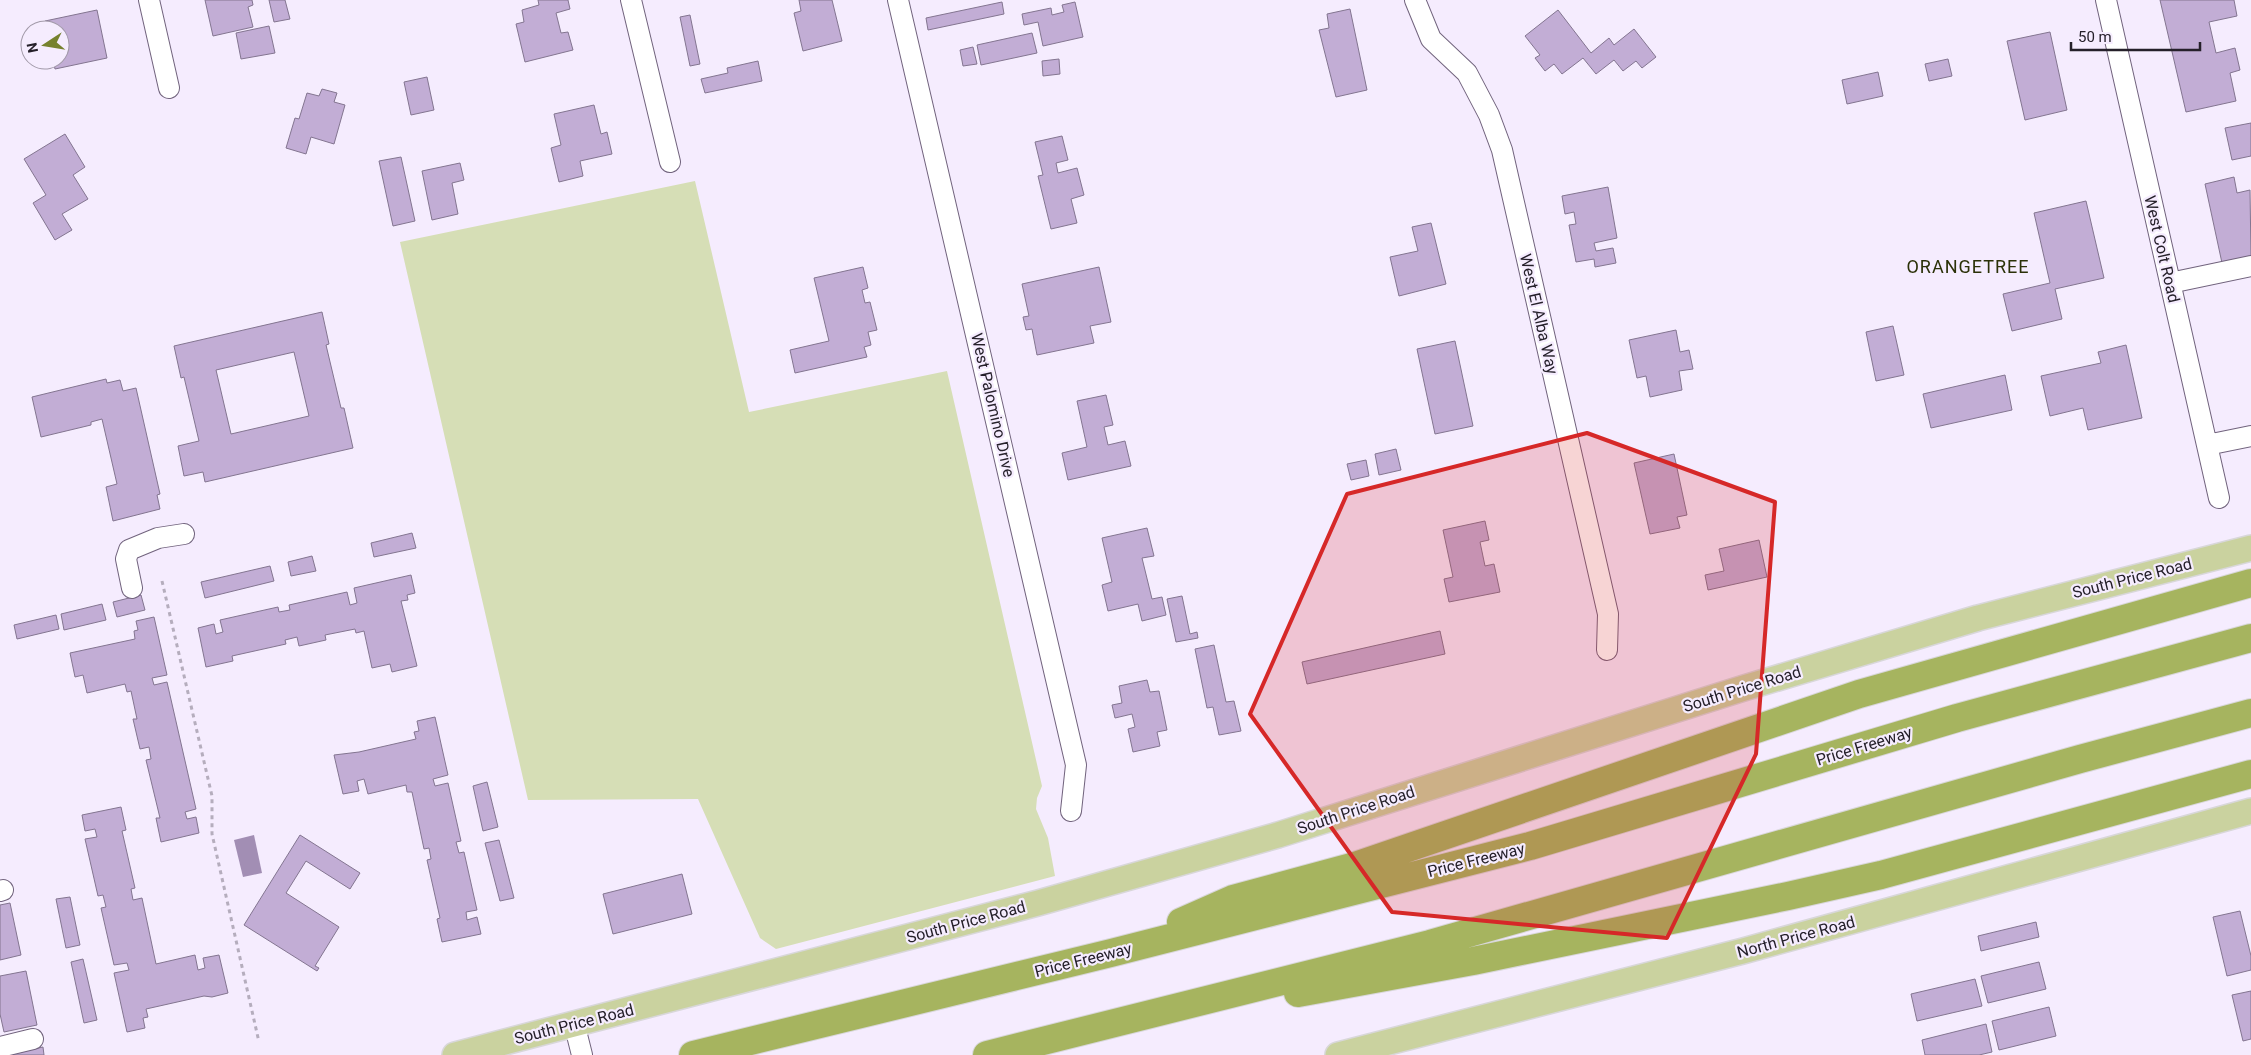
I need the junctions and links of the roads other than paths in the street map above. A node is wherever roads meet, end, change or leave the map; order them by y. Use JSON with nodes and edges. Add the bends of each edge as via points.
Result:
{"nodes":[{"id":1,"x":149,"y":0,"type":"edge"},
{"id":2,"x":631,"y":0,"type":"edge"},
{"id":3,"x":898,"y":0,"type":"edge"},
{"id":4,"x":1415,"y":0,"type":"edge"},
{"id":5,"x":2106,"y":0,"type":"edge"},
{"id":6,"x":169,"y":88,"type":"dead end"},
{"id":7,"x":670,"y":162,"type":"dead end"},
{"id":8,"x":2251,"y":266,"type":"edge"},
{"id":9,"x":2170,"y":283,"type":"junction"},
{"id":10,"x":2251,"y":436,"type":"edge"},
{"id":11,"x":2207,"y":445,"type":"junction"},
{"id":12,"x":2219,"y":498,"type":"dead end"},
{"id":13,"x":184,"y":534,"type":"dead end"},
{"id":14,"x":2251,"y":548,"type":"edge"},
{"id":15,"x":2251,"y":583,"type":"edge"},
{"id":16,"x":132,"y":588,"type":"dead end"},
{"id":17,"x":2251,"y":638,"type":"edge"},
{"id":18,"x":1607,"y":650,"type":"dead end"},
{"id":19,"x":2251,"y":713,"type":"edge"},
{"id":20,"x":2251,"y":774,"type":"edge"},
{"id":21,"x":1071,"y":811,"type":"dead end"},
{"id":22,"x":2251,"y":811,"type":"edge"},
{"id":23,"x":1111,"y":953,"type":"junction"},
{"id":24,"x":574,"y":1023,"type":"junction"},
{"id":25,"x":1114,"y":1023,"type":"junction"},
{"id":26,"x":33,"y":1039,"type":"dead end"},
{"id":27,"x":0,"y":1046,"type":"edge"},
{"id":28,"x":582,"y":1054,"type":"edge"},
{"id":29,"x":455,"y":1055,"type":"edge"},
{"id":30,"x":693,"y":1055,"type":"edge"},
{"id":31,"x":987,"y":1055,"type":"edge"},
{"id":32,"x":1338,"y":1055,"type":"edge"}],
"edges":[{"from":1,"to":6,"type":"street"},
{"from":2,"to":7,"type":"street"},
{"from":3,"to":21,"type":"street","name":"West Palomino Drive","via":[[1076,765]]},
{"from":4,"to":18,"type":"street","name":"West El Alba Way","via":[[1431,39],[1466,73],[1489,115],[1502,150],[1608,614]]},
{"from":5,"to":9,"type":"street","name":"West Colt Road"},
{"from":8,"to":9,"type":"street"},
{"from":9,"to":11,"type":"street","name":"West Colt Road"},
{"from":10,"to":11,"type":"street"},
{"from":11,"to":12,"type":"street","name":"West Colt Road"},
{"from":13,"to":16,"type":"street","via":[[158,538],[129,550],[126,559]]},
{"from":14,"to":24,"type":"main road","name":"South Price Road","via":[[1978,618],[1220,852],[751,979]]},
{"from":15,"to":23,"type":"highway","via":[[1859,694],[1355,866],[1233,899]]},
{"from":17,"to":23,"type":"highway","name":"Price Freeway","via":[[1957,718],[1530,846]]},
{"from":19,"to":25,"type":"highway","via":[[1430,944]]},
{"from":20,"to":25,"type":"highway","via":[[1881,876],[1354,984]]},
{"from":22,"to":32,"type":"main road","name":"North Price Road","via":[[1752,949]]},
{"from":23,"to":30,"type":"highway","name":"Price Freeway"},
{"from":24,"to":28,"type":"street"},
{"from":24,"to":29,"type":"main road","name":"South Price Road"},
{"from":25,"to":31,"type":"highway"},
{"from":26,"to":27,"type":"street"}]}
